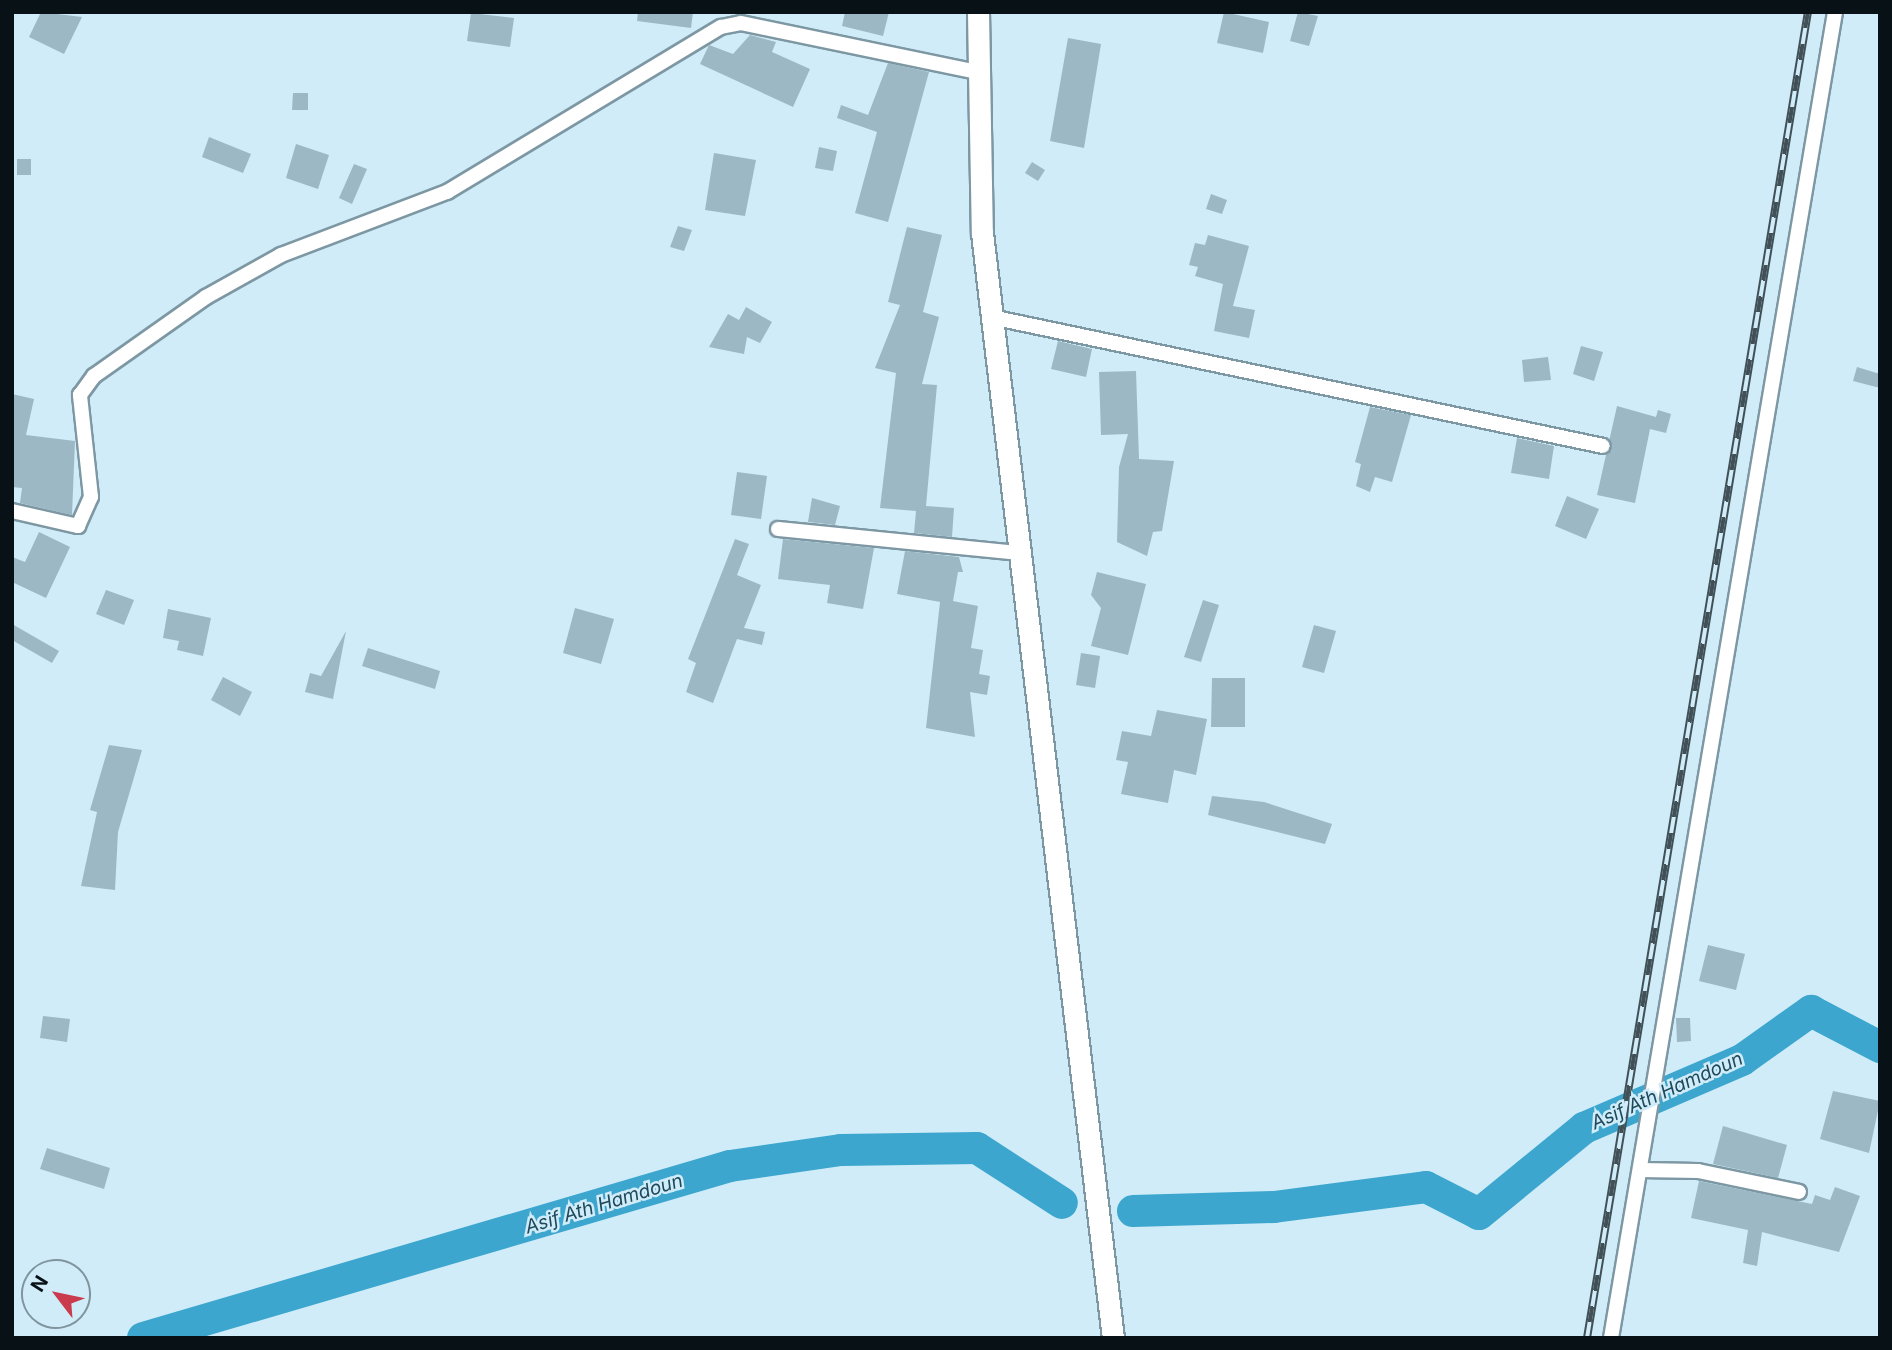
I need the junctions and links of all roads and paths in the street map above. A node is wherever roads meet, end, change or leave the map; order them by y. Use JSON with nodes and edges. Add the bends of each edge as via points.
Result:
{"nodes":[{"id":1,"x":978,"y":12,"type":"edge"},
{"id":2,"x":1835,"y":12,"type":"edge"},
{"id":3,"x":977,"y":72,"type":"junction"},
{"id":4,"x":992,"y":317,"type":"junction"},
{"id":5,"x":1603,"y":446,"type":"dead end"},
{"id":6,"x":12,"y":511,"type":"edge"},
{"id":7,"x":778,"y":529,"type":"dead end"},
{"id":8,"x":1018,"y":553,"type":"junction"},
{"id":9,"x":1640,"y":1170,"type":"junction"},
{"id":10,"x":1799,"y":1192,"type":"dead end"},
{"id":11,"x":1113,"y":1338,"type":"edge"},
{"id":12,"x":1611,"y":1338,"type":"edge"}],
"edges":[{"from":1,"to":3,"type":"main road"},
{"from":2,"to":9,"type":"street"},
{"from":3,"to":4,"type":"main road"},
{"from":3,"to":6,"type":"street","via":[[741,23],[721,27],[447,192],[281,255],[206,297],[94,376],[80,395],[91,496],[78,526]]},
{"from":4,"to":5,"type":"street"},
{"from":4,"to":8,"type":"main road"},
{"from":7,"to":8,"type":"street"},
{"from":8,"to":11,"type":"main road"},
{"from":9,"to":10,"type":"street","via":[[1698,1171]]},
{"from":9,"to":12,"type":"street"}]}
